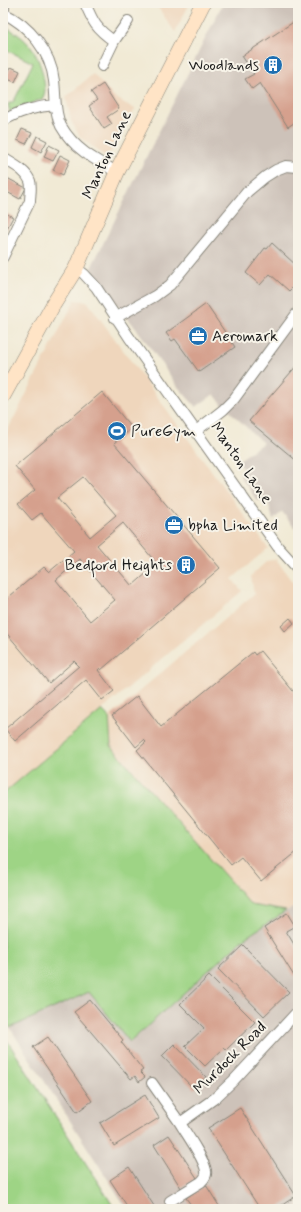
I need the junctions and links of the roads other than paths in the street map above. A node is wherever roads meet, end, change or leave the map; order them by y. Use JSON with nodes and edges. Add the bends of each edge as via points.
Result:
{"nodes":[{"id":1,"x":85,"y":3,"type":"edge"},
{"id":2,"x":203,"y":3,"type":"edge"},
{"id":3,"x":4,"y":10,"type":"edge"},
{"id":4,"x":128,"y":21,"type":"dead end"},
{"id":5,"x":114,"y":41,"type":"junction"},
{"id":6,"x":102,"y":66,"type":"dead end"},
{"id":7,"x":56,"y":105,"type":"junction"},
{"id":8,"x":3,"y":121,"type":"edge"},
{"id":9,"x":3,"y":158,"type":"edge"},
{"id":10,"x":298,"y":167,"type":"edge"},
{"id":11,"x":117,"y":172,"type":"junction"},
{"id":12,"x":3,"y":256,"type":"edge"},
{"id":13,"x":76,"y":268,"type":"junction"},
{"id":14,"x":298,"y":312,"type":"edge"},
{"id":15,"x":115,"y":318,"type":"junction"},
{"id":16,"x":3,"y":396,"type":"edge"},
{"id":17,"x":196,"y":431,"type":"junction"},
{"id":18,"x":296,"y":564,"type":"edge"},
{"id":19,"x":298,"y":1011,"type":"edge"},
{"id":20,"x":152,"y":1083,"type":"dead end"},
{"id":21,"x":180,"y":1123,"type":"junction"},
{"id":22,"x":170,"y":1201,"type":"dead end"}],
"edges":[{"from":1,"to":5,"type":"street","via":[[94,25]]},
{"from":2,"to":11,"type":"street","name":"Manton Lane"},
{"from":3,"to":7,"type":"street","via":[[31,33],[42,48],[54,80]]},
{"from":4,"to":5,"type":"street"},
{"from":5,"to":6,"type":"street"},
{"from":7,"to":8,"type":"street","via":[[23,112]]},
{"from":7,"to":11,"type":"street","via":[[61,126],[79,149]]},
{"from":9,"to":12,"type":"street","via":[[23,172],[30,181],[31,192],[30,201]]},
{"from":10,"to":15,"type":"street","via":[[286,166],[265,177],[247,192],[170,285]]},
{"from":11,"to":13,"type":"street","name":"Manton Lane"},
{"from":13,"to":15,"type":"street","name":"Manton Lane","via":[[96,287]]},
{"from":13,"to":16,"type":"street"},
{"from":14,"to":17,"type":"street","via":[[234,399]]},
{"from":15,"to":17,"type":"street","name":"Manton Lane"},
{"from":17,"to":18,"type":"street","name":"Manton Lane","via":[[278,547]]},
{"from":19,"to":21,"type":"street","name":"Murdock Road","via":[[219,1094]]},
{"from":20,"to":21,"type":"street"},
{"from":21,"to":22,"type":"street","via":[[206,1172],[201,1182]]}]}
